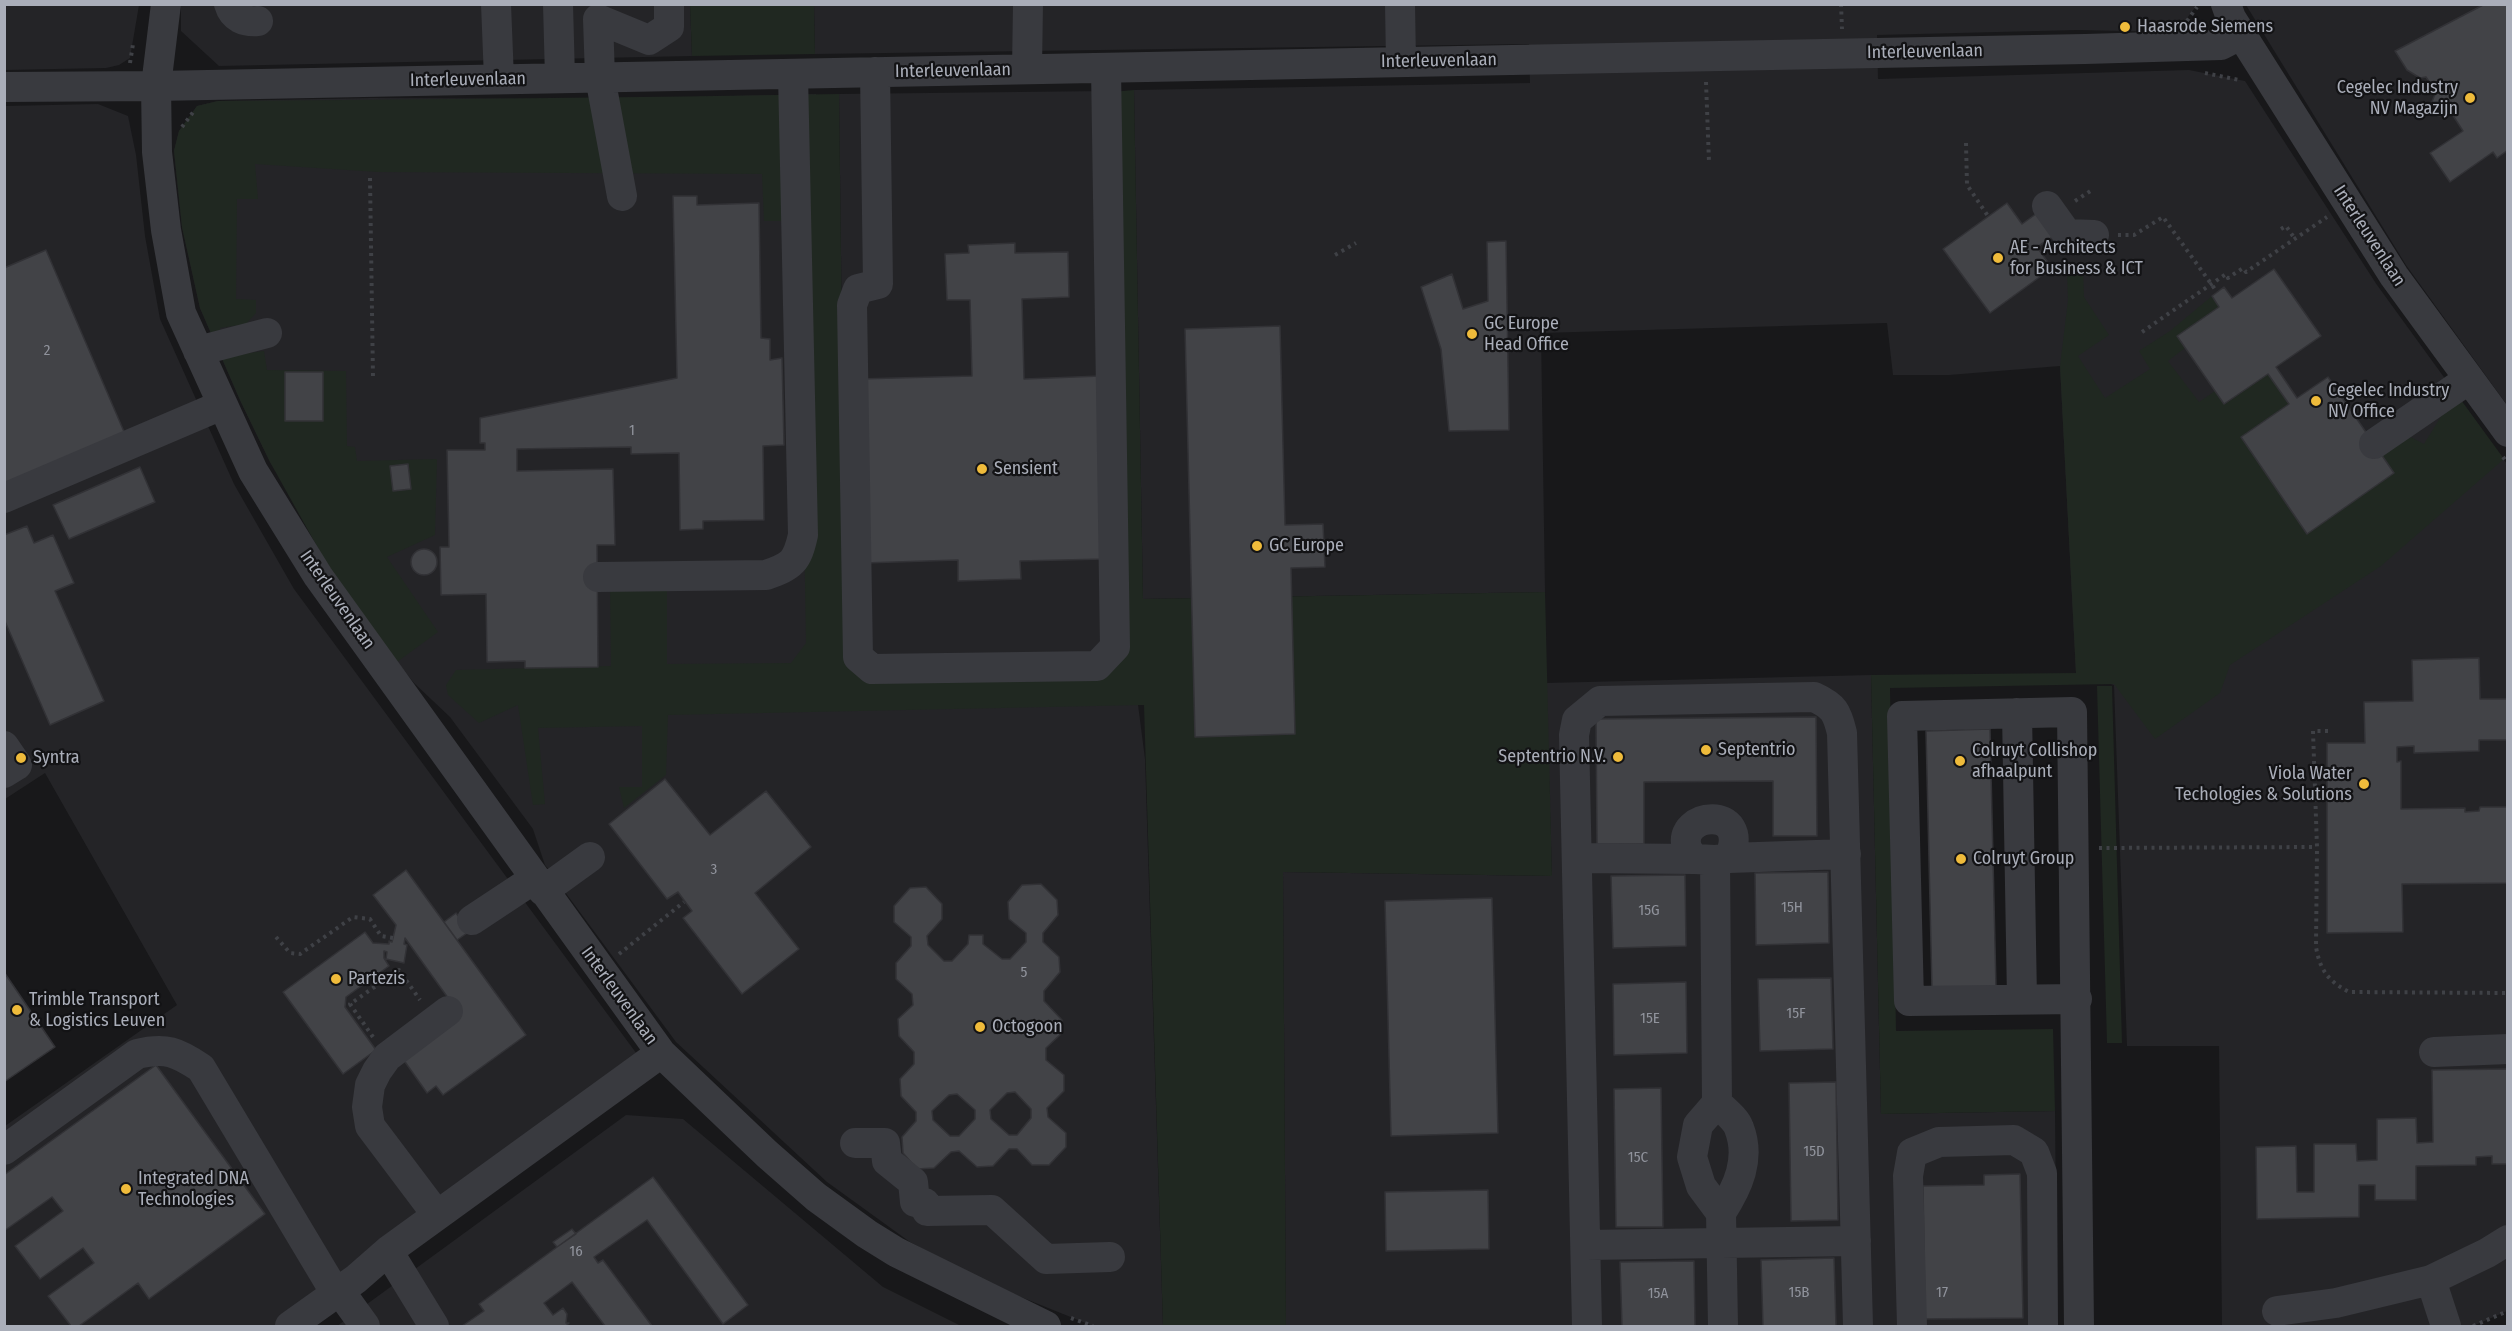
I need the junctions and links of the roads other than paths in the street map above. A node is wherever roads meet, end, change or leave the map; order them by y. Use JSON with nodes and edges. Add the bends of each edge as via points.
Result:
{"nodes":[{"id":1,"x":166,"y":4,"type":"edge"},
{"id":2,"x":229,"y":4,"type":"edge"},
{"id":3,"x":558,"y":4,"type":"edge"},
{"id":4,"x":669,"y":4,"type":"edge"},
{"id":5,"x":1028,"y":4,"type":"edge"},
{"id":6,"x":1400,"y":4,"type":"edge"},
{"id":7,"x":490,"y":11,"type":"edge"},
{"id":8,"x":598,"y":12,"type":"edge"},
{"id":9,"x":2239,"y":15,"type":"edge"},
{"id":10,"x":258,"y":21,"type":"dead end"},
{"id":11,"x":649,"y":40,"type":"junction"},
{"id":12,"x":1401,"y":62,"type":"junction"},
{"id":13,"x":1106,"y":68,"type":"junction"},
{"id":14,"x":1027,"y":69,"type":"junction"},
{"id":15,"x":875,"y":72,"type":"junction"},
{"id":16,"x":793,"y":74,"type":"junction"},
{"id":17,"x":650,"y":76,"type":"junction"},
{"id":18,"x":560,"y":78,"type":"junction"},
{"id":19,"x":600,"y":78,"type":"junction"},
{"id":20,"x":499,"y":79,"type":"junction"},
{"id":21,"x":156,"y":86,"type":"junction"},
{"id":22,"x":4,"y":87,"type":"edge"},
{"id":23,"x":622,"y":196,"type":"dead end"},
{"id":24,"x":2047,"y":206,"type":"dead end"},
{"id":25,"x":2094,"y":235,"type":"road end"},
{"id":26,"x":267,"y":333,"type":"dead end"},
{"id":27,"x":198,"y":351,"type":"junction"},
{"id":28,"x":2469,"y":379,"type":"junction"},
{"id":29,"x":222,"y":405,"type":"junction"},
{"id":30,"x":2508,"y":432,"type":"edge"},
{"id":31,"x":2374,"y":444,"type":"dead end"},
{"id":32,"x":4,"y":498,"type":"edge"},
{"id":33,"x":598,"y":577,"type":"dead end"},
{"id":34,"x":2017,"y":713,"type":"junction"},
{"id":35,"x":4,"y":746,"type":"edge"},
{"id":36,"x":4,"y":772,"type":"edge"},
{"id":37,"x":1846,"y":854,"type":"junction"},
{"id":38,"x":590,"y":857,"type":"dead end"},
{"id":39,"x":1577,"y":858,"type":"junction"},
{"id":40,"x":1713,"y":859,"type":"junction"},
{"id":41,"x":538,"y":885,"type":"junction"},
{"id":42,"x":472,"y":920,"type":"dead end"},
{"id":43,"x":2022,"y":999,"type":"junction"},
{"id":44,"x":2077,"y":999,"type":"junction"},
{"id":45,"x":441,"y":1016,"type":"road end"},
{"id":46,"x":2508,"y":1049,"type":"edge"},
{"id":47,"x":2434,"y":1052,"type":"dead end"},
{"id":48,"x":661,"y":1053,"type":"junction"},
{"id":49,"x":1718,"y":1103,"type":"junction"},
{"id":50,"x":855,"y":1143,"type":"dead end"},
{"id":51,"x":4,"y":1150,"type":"edge"},
{"id":52,"x":1721,"y":1213,"type":"junction"},
{"id":53,"x":437,"y":1215,"type":"junction"},
{"id":54,"x":2508,"y":1239,"type":"edge"},
{"id":55,"x":1856,"y":1241,"type":"junction"},
{"id":56,"x":1722,"y":1243,"type":"junction"},
{"id":57,"x":1586,"y":1245,"type":"junction"},
{"id":58,"x":388,"y":1251,"type":"junction"},
{"id":59,"x":1110,"y":1257,"type":"dead end"},
{"id":60,"x":2431,"y":1280,"type":"junction"},
{"id":61,"x":337,"y":1291,"type":"junction"},
{"id":62,"x":2277,"y":1311,"type":"dead end"},
{"id":63,"x":1058,"y":1322,"type":"edge"},
{"id":64,"x":290,"y":1326,"type":"edge"},
{"id":65,"x":365,"y":1326,"type":"edge"},
{"id":66,"x":435,"y":1326,"type":"edge"},
{"id":67,"x":1587,"y":1326,"type":"edge"},
{"id":68,"x":1723,"y":1326,"type":"edge"},
{"id":69,"x":1858,"y":1326,"type":"edge"},
{"id":70,"x":1912,"y":1326,"type":"edge"},
{"id":71,"x":2043,"y":1326,"type":"edge"},
{"id":72,"x":2079,"y":1326,"type":"edge"},
{"id":73,"x":2446,"y":1326,"type":"edge"}],
"edges":[{"from":1,"to":21,"type":"street"},
{"from":2,"to":10,"type":"street","via":[[234,15],[246,22]]},
{"from":3,"to":18,"type":"street"},
{"from":4,"to":11,"type":"street","via":[[669,27]]},
{"from":5,"to":14,"type":"street"},
{"from":6,"to":12,"type":"street"},
{"from":7,"to":20,"type":"street"},
{"from":8,"to":11,"type":"street"},
{"from":8,"to":19,"type":"street"},
{"from":9,"to":12,"type":"street","name":"Interleuvenlaan","via":[[2221,45]]},
{"from":9,"to":28,"type":"street","name":"Interleuvenlaan","via":[[2394,276]]},
{"from":11,"to":17,"type":"street"},
{"from":12,"to":13,"type":"street","name":"Interleuvenlaan"},
{"from":13,"to":14,"type":"street","name":"Interleuvenlaan"},
{"from":13,"to":15,"type":"street","via":[[1115,647],[1097,666],[872,669],[858,657],[852,305],[858,289],[878,284]]},
{"from":14,"to":15,"type":"street","name":"Interleuvenlaan"},
{"from":15,"to":16,"type":"street","name":"Interleuvenlaan"},
{"from":16,"to":17,"type":"street","name":"Interleuvenlaan"},
{"from":16,"to":33,"type":"street","via":[[803,535],[798,555],[784,569],[766,575]]},
{"from":17,"to":19,"type":"street","name":"Interleuvenlaan"},
{"from":18,"to":19,"type":"street","name":"Interleuvenlaan"},
{"from":18,"to":20,"type":"street","name":"Interleuvenlaan"},
{"from":19,"to":23,"type":"street"},
{"from":20,"to":21,"type":"street","name":"Interleuvenlaan"},
{"from":21,"to":22,"type":"street","name":"Interleuvenlaan"},
{"from":21,"to":27,"type":"street","name":"Interleuvenlaan","via":[[157,152],[166,230],[181,313]]},
{"from":24,"to":25,"type":"street","via":[[2067,234]]},
{"from":26,"to":27,"type":"street"},
{"from":27,"to":29,"type":"street","name":"Interleuvenlaan"},
{"from":28,"to":30,"type":"street","name":"Interleuvenlaan"},
{"from":28,"to":31,"type":"street"},
{"from":29,"to":32,"type":"street"},
{"from":29,"to":41,"type":"street","name":"Interleuvenlaan","via":[[253,471],[318,576]]},
{"from":34,"to":43,"type":"street"},
{"from":34,"to":43,"type":"street","via":[[1902,716],[1909,1001]]},
{"from":34,"to":44,"type":"street","via":[[2072,712]]},
{"from":35,"to":36,"type":"street","via":[[17,765]]},
{"from":37,"to":39,"type":"street","via":[[1838,713],[1814,696],[1600,701],[1577,720],[1574,735]]},
{"from":37,"to":40,"type":"street"},
{"from":37,"to":55,"type":"street"},
{"from":38,"to":41,"type":"street"},
{"from":39,"to":40,"type":"street"},
{"from":39,"to":57,"type":"street"},
{"from":40,"to":49,"type":"street"},
{"from":41,"to":42,"type":"street"},
{"from":41,"to":48,"type":"street","name":"Interleuvenlaan"},
{"from":43,"to":44,"type":"street"},
{"from":44,"to":72,"type":"street"},
{"from":45,"to":53,"type":"street","via":[[387,1057],[370,1085],[367,1107],[370,1126]]},
{"from":46,"to":47,"type":"street"},
{"from":48,"to":53,"type":"street","name":"Interleuvenlaan"},
{"from":48,"to":63,"type":"street","name":"Interleuvenlaan","via":[[767,1154],[867,1234],[907,1257]]},
{"from":49,"to":52,"type":"street","via":[[1739,1126],[1745,1155],[1737,1187]]},
{"from":49,"to":52,"type":"street","via":[[1698,1125],[1692,1157],[1701,1186]]},
{"from":50,"to":59,"type":"street","via":[[885,1143],[887,1161],[913,1182],[915,1202],[925,1203],[927,1211],[992,1209],[1046,1259]]},
{"from":51,"to":61,"type":"street","via":[[137,1054],[171,1051],[201,1068]]},
{"from":52,"to":56,"type":"street"},
{"from":53,"to":58,"type":"street","name":"Interleuvenlaan"},
{"from":54,"to":60,"type":"street"},
{"from":55,"to":56,"type":"street"},
{"from":55,"to":69,"type":"street"},
{"from":56,"to":57,"type":"street"},
{"from":56,"to":68,"type":"street"},
{"from":57,"to":67,"type":"street"},
{"from":58,"to":61,"type":"street","name":"Interleuvenlaan"},
{"from":58,"to":66,"type":"street"},
{"from":60,"to":62,"type":"street","via":[[2336,1303]]},
{"from":60,"to":73,"type":"street"},
{"from":61,"to":64,"type":"street","name":"Interleuvenlaan"},
{"from":61,"to":65,"type":"street"},
{"from":70,"to":71,"type":"street","via":[[1908,1176],[1912,1153],[1939,1142],[2014,1140],[2034,1152],[2042,1173]]}]}
